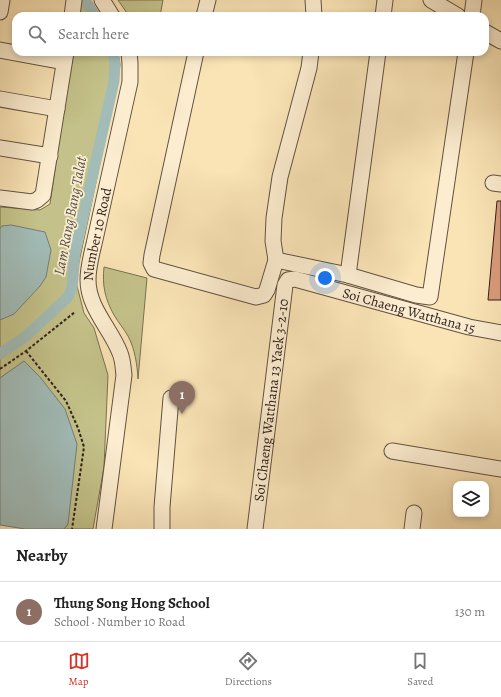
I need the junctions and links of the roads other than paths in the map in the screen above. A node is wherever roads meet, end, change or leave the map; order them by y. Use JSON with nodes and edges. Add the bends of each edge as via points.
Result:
{"nodes":[{"id":1,"x":2,"y":0,"type":"edge"},
{"id":2,"x":74,"y":0,"type":"edge"},
{"id":3,"x":102,"y":0,"type":"edge"},
{"id":4,"x":208,"y":0,"type":"edge"},
{"id":5,"x":314,"y":0,"type":"edge"},
{"id":6,"x":385,"y":0,"type":"edge"},
{"id":7,"x":431,"y":0,"type":"edge"},
{"id":8,"x":474,"y":0,"type":"edge"},
{"id":9,"x":0,"y":12,"type":"edge"},
{"id":10,"x":72,"y":12,"type":"edge"},
{"id":11,"x":110,"y":12,"type":"edge"},
{"id":12,"x":205,"y":12,"type":"edge"},
{"id":13,"x":314,"y":12,"type":"edge"},
{"id":14,"x":384,"y":12,"type":"edge"},
{"id":15,"x":451,"y":12,"type":"edge"},
{"id":16,"x":472,"y":12,"type":"edge"},
{"id":17,"x":489,"y":34,"type":"edge"},
{"id":18,"x":501,"y":41,"type":"edge"},
{"id":19,"x":0,"y":50,"type":"edge"},
{"id":20,"x":12,"y":51,"type":"edge"},
{"id":21,"x":129,"y":56,"type":"edge"},
{"id":22,"x":195,"y":56,"type":"edge"},
{"id":23,"x":310,"y":56,"type":"edge"},
{"id":24,"x":377,"y":56,"type":"edge"},
{"id":25,"x":465,"y":56,"type":"edge"},
{"id":26,"x":65,"y":57,"type":"edge"},
{"id":27,"x":0,"y":99,"type":"edge"},
{"id":28,"x":57,"y":109,"type":"junction"},
{"id":29,"x":0,"y":148,"type":"edge"},
{"id":30,"x":50,"y":156,"type":"junction"},
{"id":31,"x":0,"y":198,"type":"edge"},
{"id":32,"x":276,"y":260,"type":"junction"},
{"id":33,"x":348,"y":275,"type":"junction"},
{"id":34,"x":295,"y":279,"type":"joint"},
{"id":35,"x":501,"y":333,"type":"edge"},
{"id":36,"x":171,"y":398,"type":"dead end"},
{"id":37,"x":392,"y":451,"type":"dead end"},
{"id":38,"x":501,"y":469,"type":"edge"},
{"id":39,"x":414,"y":513,"type":"dead end"},
{"id":40,"x":104,"y":529,"type":"edge"},
{"id":41,"x":162,"y":529,"type":"edge"},
{"id":42,"x":255,"y":529,"type":"edge"},
{"id":43,"x":412,"y":529,"type":"edge"}],
"edges":[{"from":1,"to":9,"type":"street"},
{"from":2,"to":10,"type":"street"},
{"from":3,"to":11,"type":"street"},
{"from":4,"to":12,"type":"street"},
{"from":5,"to":13,"type":"street"},
{"from":6,"to":14,"type":"street"},
{"from":7,"to":15,"type":"street"},
{"from":8,"to":16,"type":"street"},
{"from":17,"to":18,"type":"street"},
{"from":19,"to":20,"type":"street"},
{"from":21,"to":40,"type":"street","name":"Number 10 Road","via":[[130,82],[88,281],[94,306],[121,355],[124,374]]},
{"from":22,"to":32,"type":"street","via":[[151,263],[154,269],[256,297],[264,295],[267,290]]},
{"from":23,"to":32,"type":"street","via":[[280,177],[274,218],[273,241]]},
{"from":24,"to":33,"type":"street"},
{"from":25,"to":33,"type":"street","via":[[430,297]]},
{"from":26,"to":28,"type":"street"},
{"from":27,"to":28,"type":"street"},
{"from":28,"to":30,"type":"street"},
{"from":29,"to":30,"type":"street"},
{"from":30,"to":31,"type":"street","via":[[42,197],[27,202]]},
{"from":32,"to":33,"type":"street"},
{"from":34,"to":35,"type":"street","name":"Soi Chaeng Watthana 15","via":[[469,327]]},
{"from":34,"to":42,"type":"street","name":"Soi Chaeng Watthana 13 Yaek 3-2-10","via":[[288,280],[285,285]]},
{"from":36,"to":41,"type":"street"},
{"from":37,"to":38,"type":"street"},
{"from":39,"to":43,"type":"street"}]}
